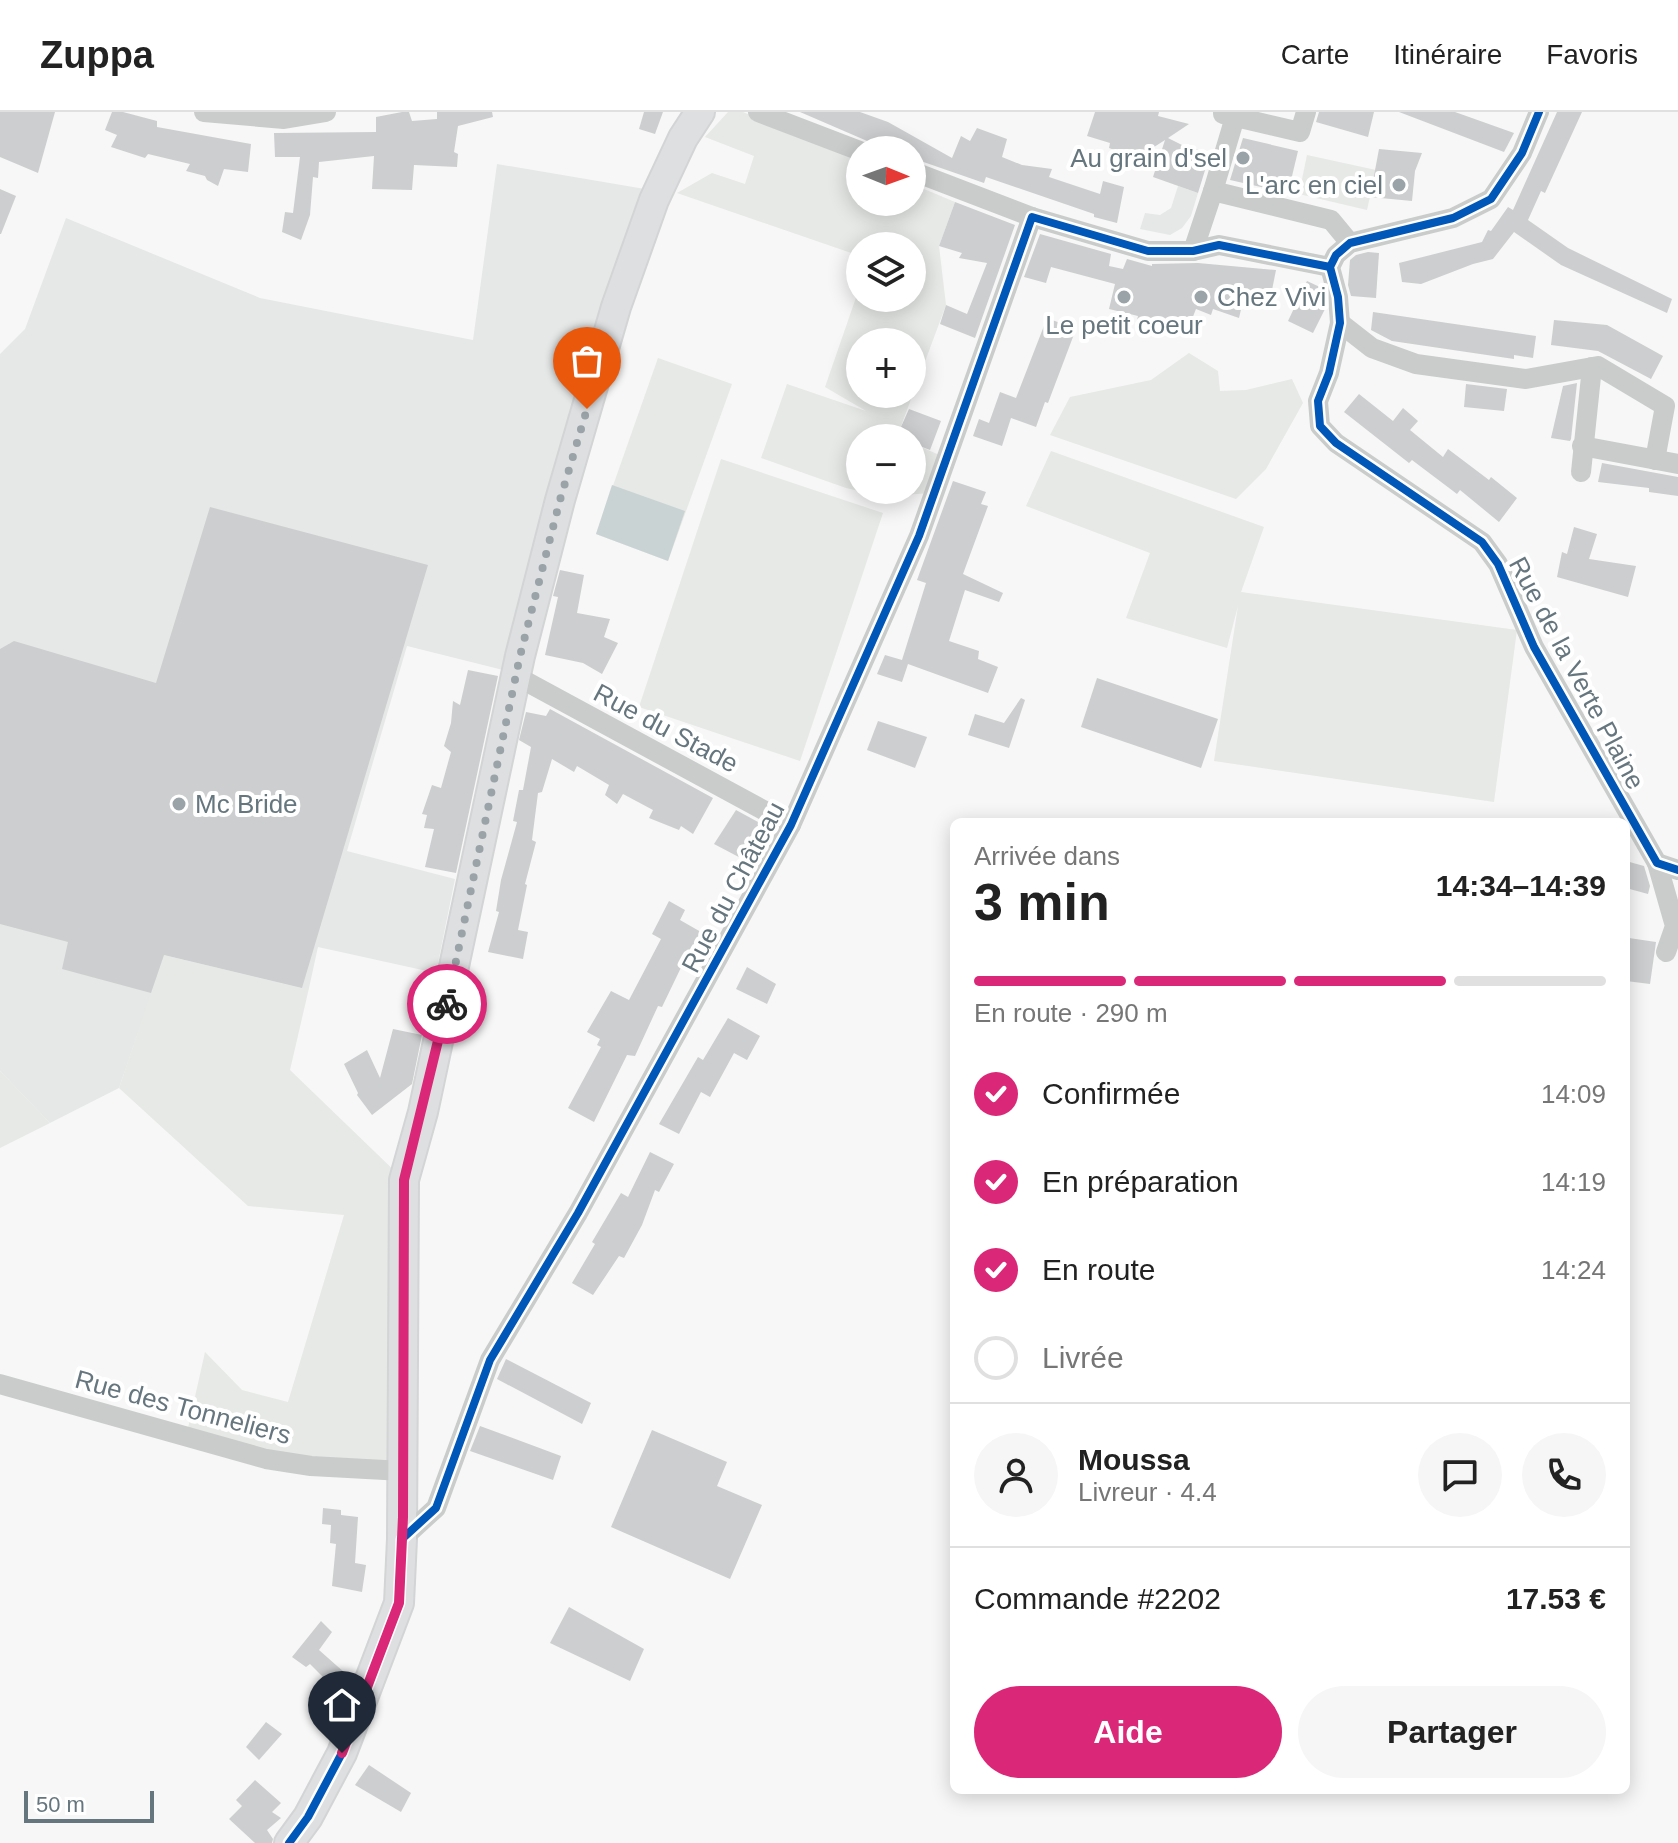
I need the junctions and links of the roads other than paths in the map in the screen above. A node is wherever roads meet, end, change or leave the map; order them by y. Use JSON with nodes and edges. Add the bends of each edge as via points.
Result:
{"nodes":[{"id":1,"x":204,"y":112,"type":"edge"},
{"id":2,"x":700,"y":112,"type":"edge"},
{"id":3,"x":758,"y":112,"type":"edge"},
{"id":4,"x":1306,"y":112,"type":"edge"},
{"id":5,"x":1539,"y":112,"type":"edge"},
{"id":6,"x":317,"y":113,"type":"edge"},
{"id":7,"x":1229,"y":115,"type":"edge"},
{"id":8,"x":846,"y":146,"type":"edge"},
{"id":9,"x":926,"y":176,"type":"edge"},
{"id":10,"x":1213,"y":191,"type":"junction"},
{"id":11,"x":1032,"y":217,"type":"junction"},
{"id":12,"x":1350,"y":243,"type":"junction"},
{"id":13,"x":1193,"y":251,"type":"junction"},
{"id":14,"x":1330,"y":267,"type":"junction"},
{"id":15,"x":1340,"y":323,"type":"junction"},
{"id":16,"x":1592,"y":367,"type":"junction"},
{"id":17,"x":1582,"y":446,"type":"junction"},
{"id":18,"x":1655,"y":460,"type":"junction"},
{"id":19,"x":1678,"y":464,"type":"edge"},
{"id":20,"x":1581,"y":472,"type":"dead end"},
{"id":21,"x":516,"y":676,"type":"junction"},
{"id":22,"x":791,"y":825,"type":"junction"},
{"id":23,"x":1657,"y":863,"type":"junction"},
{"id":24,"x":1678,"y":870,"type":"edge"},
{"id":25,"x":1666,"y":952,"type":"dead end"},
{"id":26,"x":0,"y":1384,"type":"edge"},
{"id":27,"x":403,"y":1471,"type":"junction"},
{"id":28,"x":402,"y":1539,"type":"junction"},
{"id":29,"x":289,"y":1843,"type":"edge"}],
"edges":[{"from":1,"to":6,"type":"street","via":[[284,119]]},
{"from":2,"to":21,"type":"main road","via":[[654,200],[616,307]]},
{"from":3,"to":8,"type":"street"},
{"from":4,"to":7,"type":"street","via":[[1300,132]]},
{"from":5,"to":12,"type":"street","via":[[1522,153],[1491,199],[1453,218]]},
{"from":7,"to":10,"type":"street"},
{"from":9,"to":11,"type":"street"},
{"from":10,"to":12,"type":"street","via":[[1331,220]]},
{"from":10,"to":13,"type":"street"},
{"from":11,"to":13,"type":"street","via":[[1148,251]]},
{"from":11,"to":22,"type":"street","name":"Rue du Château","via":[[919,536]]},
{"from":12,"to":14,"type":"street"},
{"from":13,"to":14,"type":"street","via":[[1219,245]]},
{"from":14,"to":15,"type":"street"},
{"from":15,"to":16,"type":"street","via":[[1372,348],[1404,362],[1526,379]]},
{"from":15,"to":23,"type":"street","name":"Rue de la Verte Plaine","via":[[1318,401],[1320,426],[1336,443],[1482,542],[1498,564],[1534,647]]},
{"from":16,"to":17,"type":"street"},
{"from":16,"to":18,"type":"street","via":[[1665,406]]},
{"from":17,"to":18,"type":"street"},
{"from":17,"to":20,"type":"street"},
{"from":18,"to":19,"type":"street"},
{"from":21,"to":22,"type":"street","name":"Rue du Stade"},
{"from":21,"to":27,"type":"main road","via":[[404,1180]]},
{"from":22,"to":28,"type":"street","name":"Rue du Château","via":[[578,1213],[490,1360],[436,1508]]},
{"from":23,"to":24,"type":"street"},
{"from":23,"to":25,"type":"street","name":"Rue de la Verte Plaine","via":[[1675,926]]},
{"from":26,"to":27,"type":"street","name":"Rue des Tonneliers","via":[[266,1459]]},
{"from":27,"to":28,"type":"main road"},
{"from":28,"to":29,"type":"main road","via":[[399,1603],[389,1631],[342,1753]]}]}
